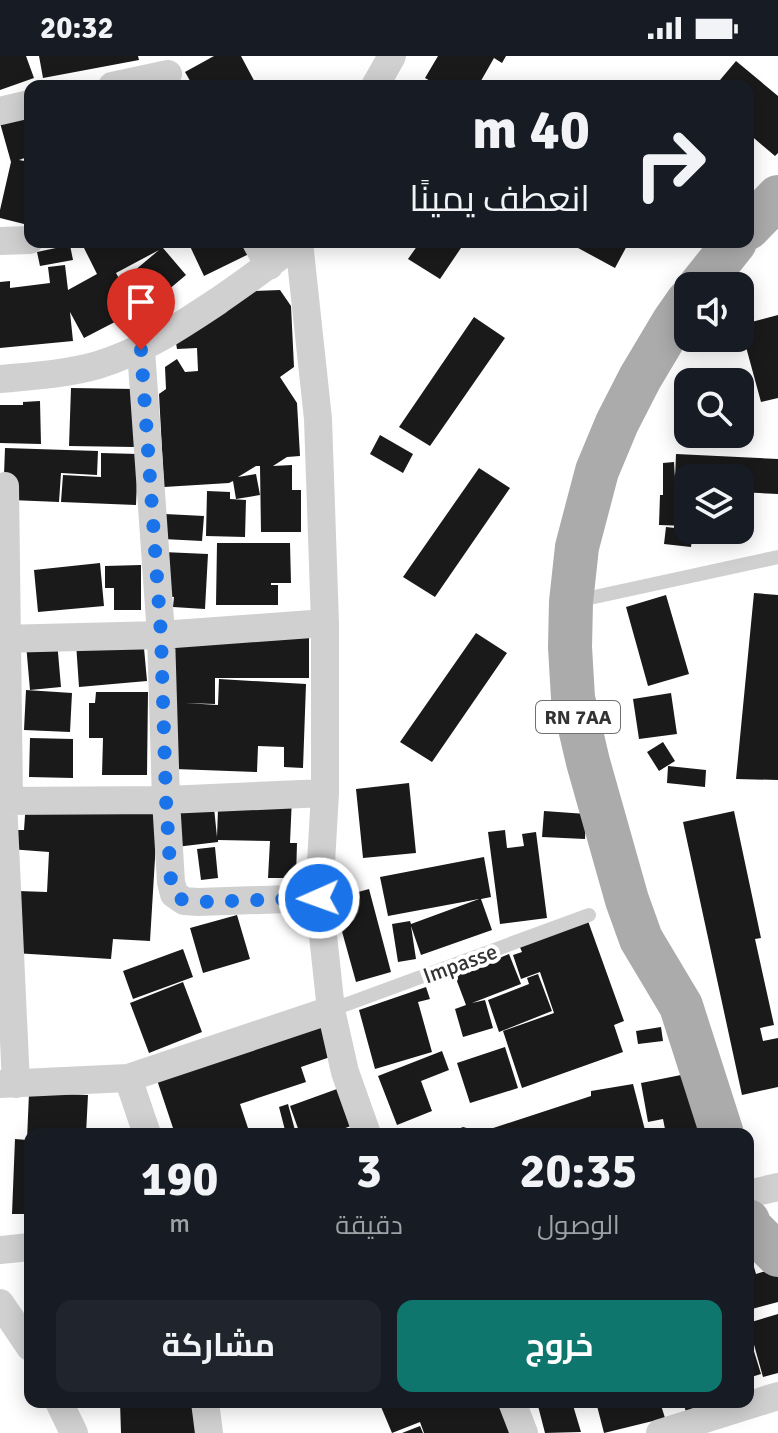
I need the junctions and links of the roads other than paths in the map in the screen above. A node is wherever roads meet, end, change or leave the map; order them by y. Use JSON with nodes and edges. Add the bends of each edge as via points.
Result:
{"nodes":[{"id":1,"x":392,"y":56,"type":"edge"},
{"id":2,"x":167,"y":72,"type":"edge"},
{"id":3,"x":136,"y":80,"type":"edge"},
{"id":4,"x":378,"y":80,"type":"edge"},
{"id":5,"x":24,"y":105,"type":"edge"},
{"id":6,"x":0,"y":111,"type":"edge"},
{"id":7,"x":778,"y":197,"type":"edge"},
{"id":8,"x":754,"y":222,"type":"edge"},
{"id":9,"x":24,"y":240,"type":"edge"},
{"id":10,"x":0,"y":241,"type":"edge"},
{"id":11,"x":299,"y":248,"type":"edge"},
{"id":12,"x":730,"y":248,"type":"edge"},
{"id":13,"x":262,"y":254,"type":"edge"},
{"id":14,"x":711,"y":272,"type":"edge"},
{"id":15,"x":674,"y":321,"type":"edge"},
{"id":16,"x":141,"y":350,"type":"junction"},
{"id":17,"x":0,"y":379,"type":"edge"},
{"id":18,"x":5,"y":486,"type":"dead end"},
{"id":19,"x":778,"y":557,"type":"edge"},
{"id":20,"x":571,"y":602,"type":"junction"},
{"id":21,"x":325,"y":623,"type":"junction"},
{"id":22,"x":161,"y":635,"type":"junction"},
{"id":23,"x":3,"y":639,"type":"edge"},
{"id":24,"x":325,"y":793,"type":"junction"},
{"id":25,"x":166,"y":800,"type":"junction"},
{"id":26,"x":4,"y":801,"type":"edge"},
{"id":27,"x":319,"y":898,"type":"junction"},
{"id":28,"x":589,"y":915,"type":"dead end"},
{"id":29,"x":331,"y":1010,"type":"junction"},
{"id":30,"x":128,"y":1078,"type":"junction"},
{"id":31,"x":8,"y":1084,"type":"edge"},
{"id":32,"x":145,"y":1128,"type":"edge"},
{"id":33,"x":365,"y":1128,"type":"edge"},
{"id":34,"x":720,"y":1128,"type":"edge"},
{"id":35,"x":778,"y":1187,"type":"edge"},
{"id":36,"x":754,"y":1193,"type":"edge"},
{"id":37,"x":754,"y":1231,"type":"edge"},
{"id":38,"x":24,"y":1248,"type":"edge"},
{"id":39,"x":0,"y":1250,"type":"edge"},
{"id":40,"x":778,"y":1255,"type":"edge"},
{"id":41,"x":0,"y":1303,"type":"edge"},
{"id":42,"x":24,"y":1338,"type":"edge"},
{"id":43,"x":778,"y":1396,"type":"edge"},
{"id":44,"x":754,"y":1404,"type":"edge"},
{"id":45,"x":62,"y":1408,"type":"edge"},
{"id":46,"x":206,"y":1408,"type":"edge"},
{"id":47,"x":514,"y":1408,"type":"edge"},
{"id":48,"x":740,"y":1408,"type":"edge"},
{"id":49,"x":74,"y":1433,"type":"edge"},
{"id":50,"x":209,"y":1433,"type":"edge"},
{"id":51,"x":524,"y":1433,"type":"edge"},
{"id":52,"x":660,"y":1433,"type":"edge"}],
"edges":[{"from":1,"to":4,"type":"street"},
{"from":2,"to":3,"type":"street"},
{"from":5,"to":6,"type":"street"},
{"from":7,"to":8,"type":"main road"},
{"from":9,"to":10,"type":"street"},
{"from":11,"to":21,"type":"street","via":[[318,419]]},
{"from":12,"to":14,"type":"main road"},
{"from":13,"to":16,"type":"street","via":[[183,325]]},
{"from":15,"to":20,"type":"main road","number":"RN 7AA","via":[[640,378],[597,471],[577,547]]},
{"from":16,"to":17,"type":"street","via":[[96,366]]},
{"from":16,"to":22,"type":"street"},
{"from":18,"to":23,"type":"street"},
{"from":19,"to":20,"type":"lane"},
{"from":20,"to":34,"type":"main road","number":"RN 7AA","via":[[573,698],[605,824],[641,939],[681,1006]]},
{"from":21,"to":22,"type":"street"},
{"from":21,"to":24,"type":"street"},
{"from":22,"to":23,"type":"street"},
{"from":22,"to":25,"type":"street"},
{"from":23,"to":26,"type":"street"},
{"from":24,"to":25,"type":"street"},
{"from":24,"to":27,"type":"street"},
{"from":25,"to":26,"type":"street"},
{"from":25,"to":27,"type":"street","via":[[171,882],[178,898]]},
{"from":26,"to":31,"type":"street"},
{"from":27,"to":29,"type":"street"},
{"from":28,"to":29,"type":"lane","name":"Impasse"},
{"from":29,"to":30,"type":"street"},
{"from":29,"to":33,"type":"street"},
{"from":30,"to":31,"type":"street"},
{"from":30,"to":32,"type":"street"},
{"from":35,"to":36,"type":"street"},
{"from":37,"to":40,"type":"main road"},
{"from":38,"to":39,"type":"street"},
{"from":41,"to":42,"type":"street"},
{"from":43,"to":44,"type":"street"},
{"from":45,"to":49,"type":"street"},
{"from":46,"to":50,"type":"street"},
{"from":47,"to":51,"type":"street"},
{"from":48,"to":52,"type":"street"}]}
